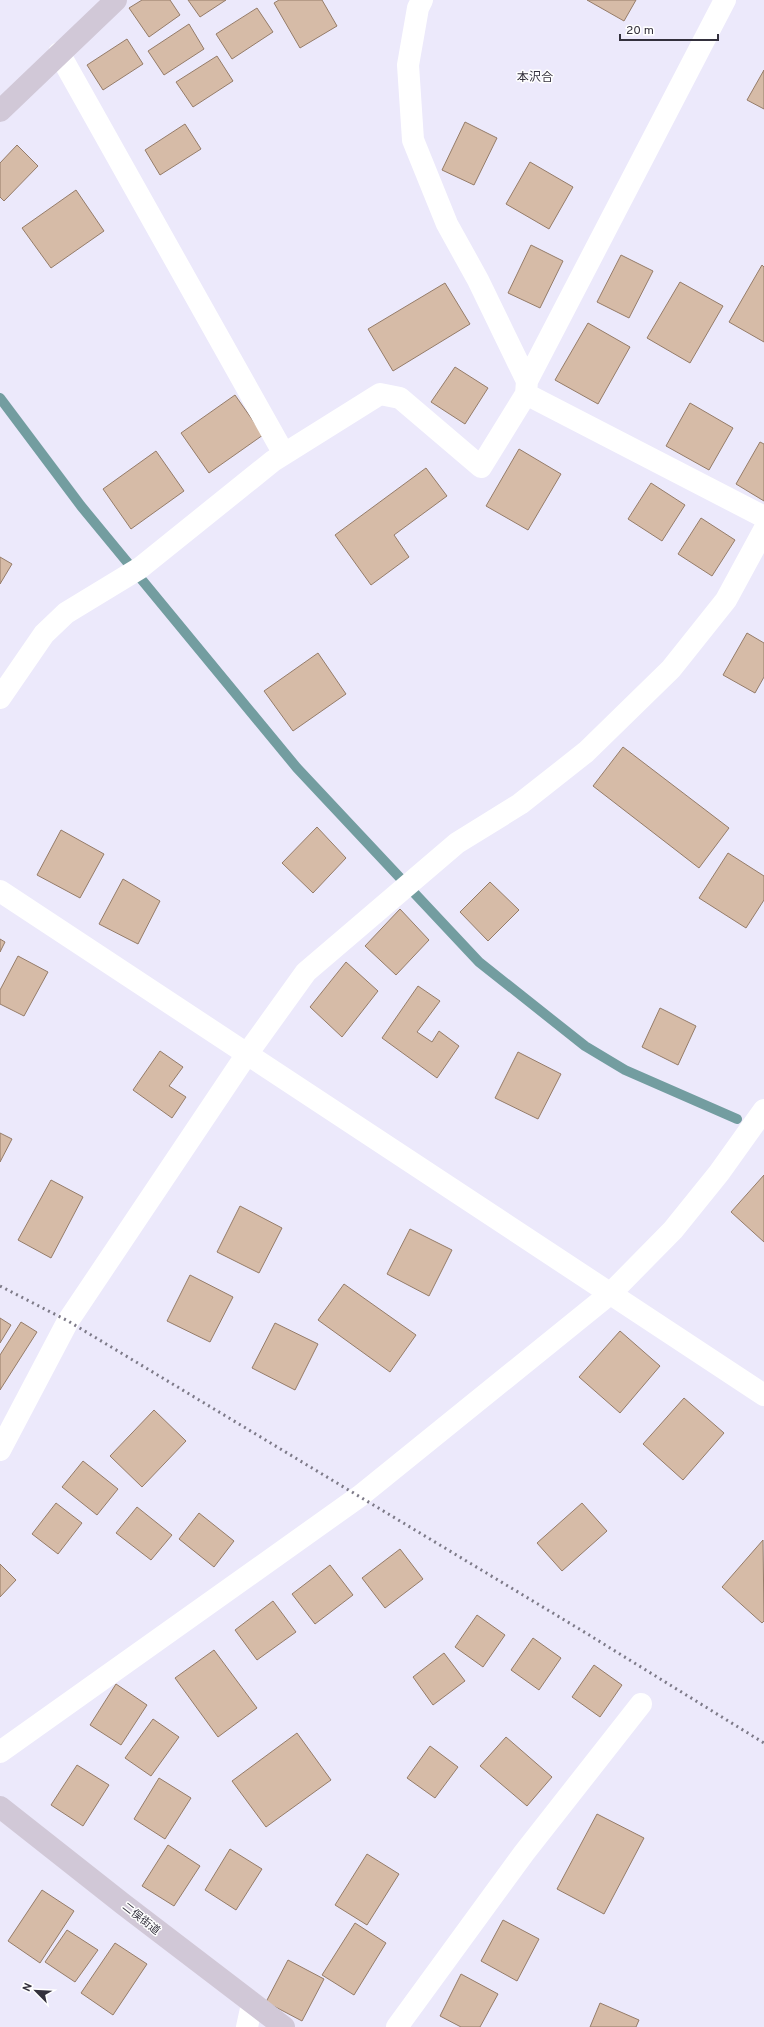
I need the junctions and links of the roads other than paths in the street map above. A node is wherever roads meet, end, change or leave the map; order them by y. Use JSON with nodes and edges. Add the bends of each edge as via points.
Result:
{"nodes":[{"id":1,"x":116,"y":0,"type":"edge"},
{"id":2,"x":422,"y":0,"type":"edge"},
{"id":3,"x":725,"y":0,"type":"edge"},
{"id":4,"x":59,"y":53,"type":"junction"},
{"id":5,"x":0,"y":111,"type":"edge"},
{"id":6,"x":526,"y":387,"type":"junction"},
{"id":7,"x":284,"y":454,"type":"junction"},
{"id":8,"x":764,"y":517,"type":"edge"},
{"id":9,"x":764,"y":530,"type":"edge"},
{"id":10,"x":0,"y":698,"type":"edge"},
{"id":11,"x":0,"y":890,"type":"edge"},
{"id":12,"x":247,"y":1054,"type":"junction"},
{"id":13,"x":764,"y":1110,"type":"edge"},
{"id":14,"x":611,"y":1293,"type":"junction"},
{"id":15,"x":764,"y":1395,"type":"edge"},
{"id":16,"x":0,"y":1450,"type":"edge"},
{"id":17,"x":641,"y":1704,"type":"dead end"},
{"id":18,"x":0,"y":1752,"type":"edge"},
{"id":19,"x":0,"y":1808,"type":"edge"},
{"id":20,"x":252,"y":2004,"type":"junction"},
{"id":21,"x":247,"y":2027,"type":"edge"},
{"id":22,"x":284,"y":2027,"type":"edge"},
{"id":23,"x":396,"y":2027,"type":"edge"}],
"edges":[{"from":1,"to":4,"type":"street"},
{"from":2,"to":6,"type":"street","via":[[418,8],[408,65],[413,140],[447,224],[478,280]]},
{"from":3,"to":6,"type":"street"},
{"from":4,"to":5,"type":"street"},
{"from":4,"to":7,"type":"street"},
{"from":6,"to":7,"type":"street","via":[[481,468],[400,398],[380,394]]},
{"from":6,"to":8,"type":"street"},
{"from":7,"to":10,"type":"street","via":[[133,573],[66,612],[44,634]]},
{"from":9,"to":12,"type":"street","via":[[726,600],[671,670],[586,752],[520,804],[457,843],[306,972]]},
{"from":11,"to":12,"type":"street"},
{"from":12,"to":14,"type":"street"},
{"from":12,"to":16,"type":"street","via":[[68,1320]]},
{"from":13,"to":14,"type":"street","via":[[673,1230]]},
{"from":14,"to":15,"type":"street"},
{"from":14,"to":18,"type":"street","via":[[360,1496]]},
{"from":17,"to":23,"type":"street","via":[[524,1853]]},
{"from":19,"to":20,"type":"street","name":"二俣街道"},
{"from":20,"to":21,"type":"street"},
{"from":20,"to":22,"type":"street","name":"二俣街道"}]}
